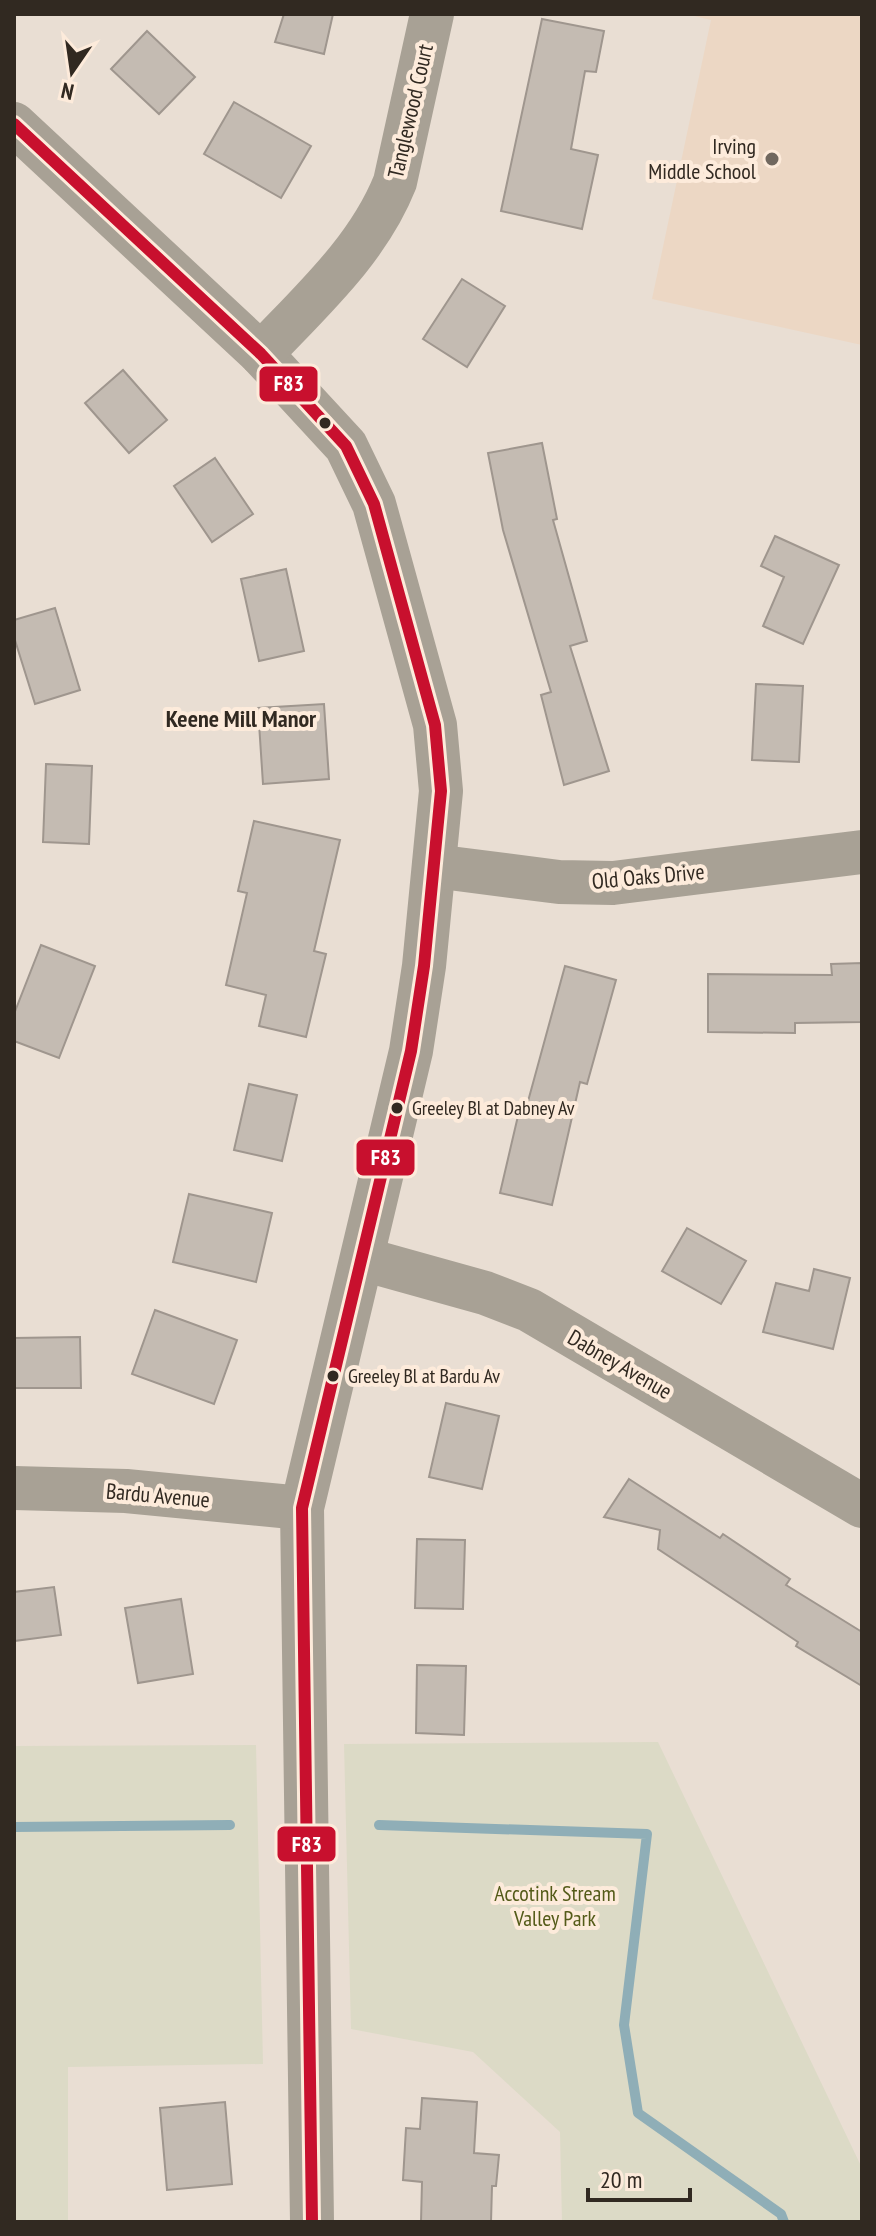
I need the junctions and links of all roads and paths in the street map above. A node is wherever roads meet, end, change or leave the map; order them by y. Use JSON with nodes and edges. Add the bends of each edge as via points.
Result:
{"nodes":[{"id":1,"x":432,"y":14,"type":"edge"},
{"id":2,"x":14,"y":124,"type":"edge"},
{"id":3,"x":261,"y":354,"type":"junction"},
{"id":4,"x":862,"y":852,"type":"edge"},
{"id":5,"x":434,"y":866,"type":"junction"},
{"id":6,"x":363,"y":1259,"type":"junction"},
{"id":7,"x":14,"y":1488,"type":"edge"},
{"id":8,"x":858,"y":1496,"type":"edge"},
{"id":9,"x":302,"y":1508,"type":"junction"},
{"id":10,"x":312,"y":2222,"type":"edge"}],
"edges":[{"from":1,"to":3,"type":"street","name":"Tanglewood Court","via":[[387,202],[367,236]]},
{"from":2,"to":3,"type":"street"},
{"from":3,"to":5,"type":"street","via":[[346,446],[374,504],[435,725],[441,791]]},
{"from":4,"to":5,"type":"street","name":"Old Oaks Drive","via":[[613,883],[559,882]]},
{"from":5,"to":6,"type":"street","via":[[411,1051]]},
{"from":6,"to":8,"type":"street","name":"Dabney Avenue","via":[[529,1310]]},
{"from":6,"to":9,"type":"street"},
{"from":7,"to":9,"type":"street","name":"Bardu Avenue","via":[[126,1491]]},
{"from":9,"to":10,"type":"street"}]}
